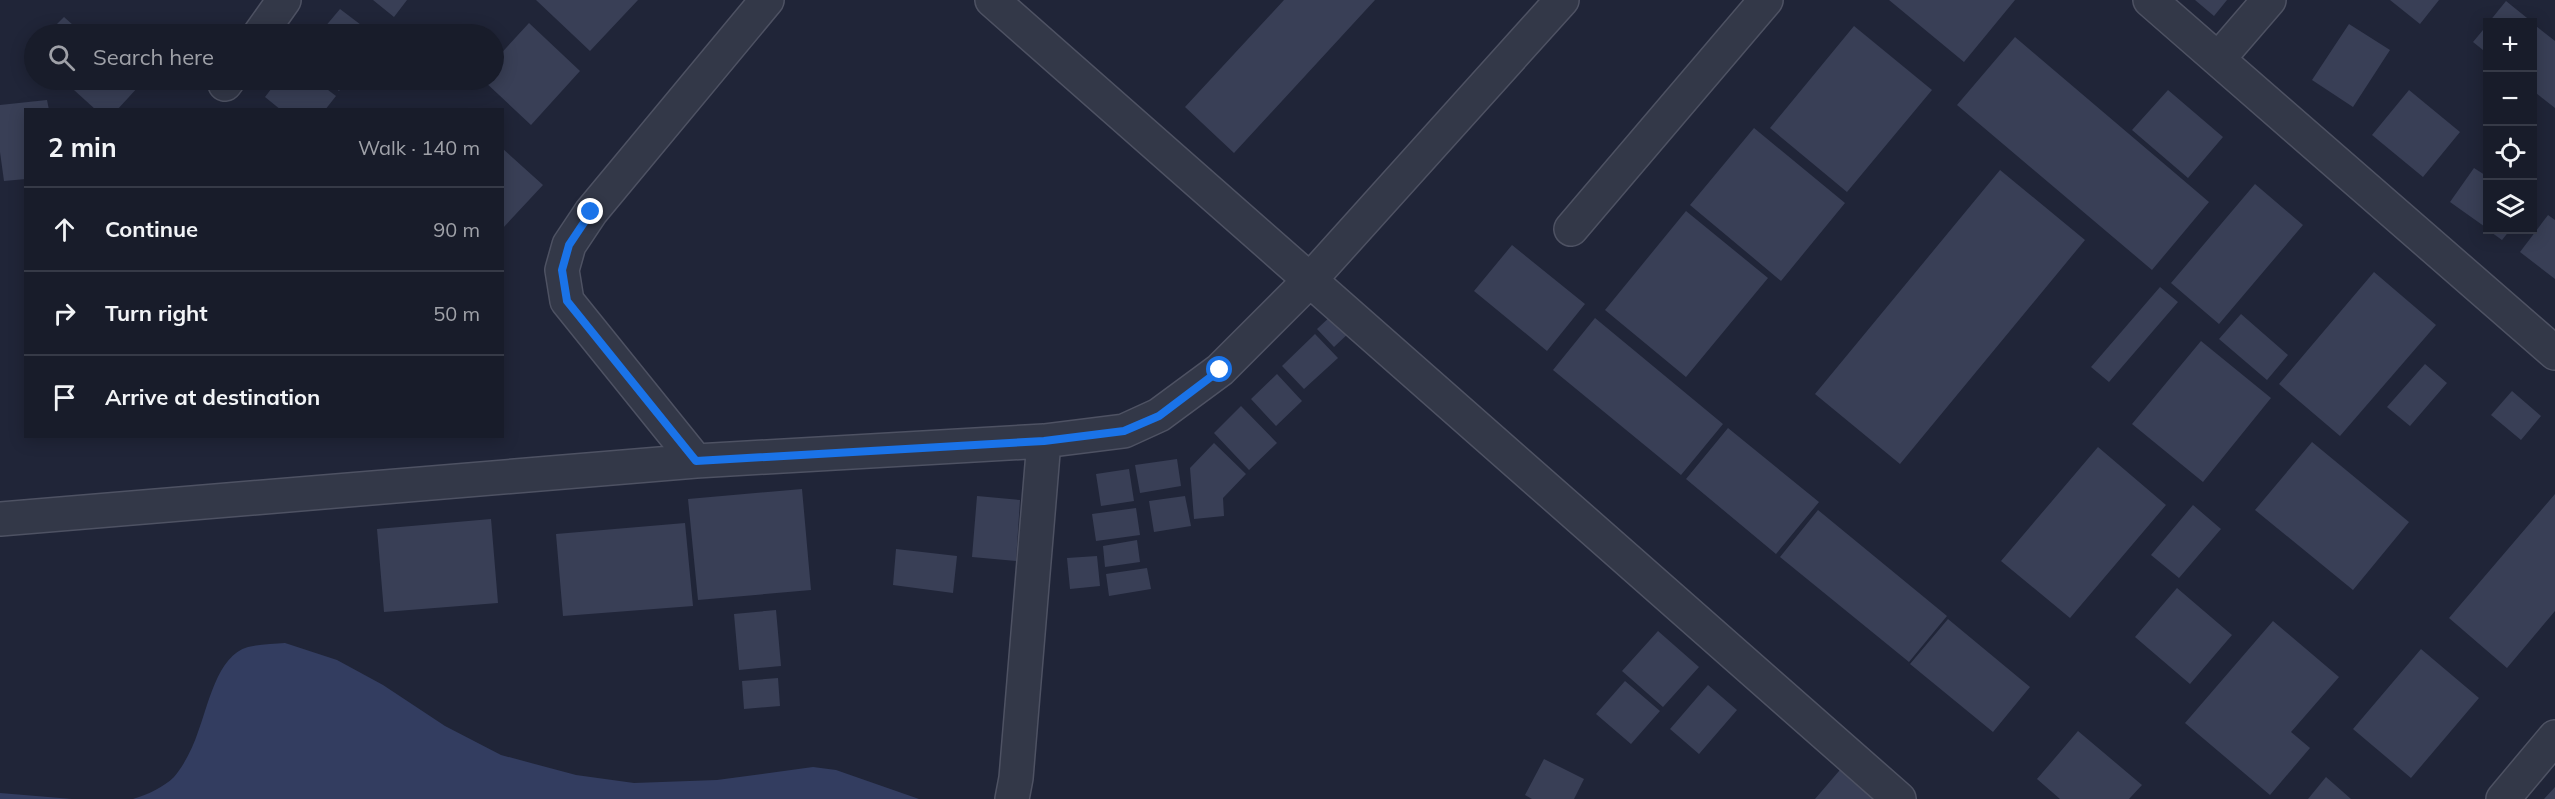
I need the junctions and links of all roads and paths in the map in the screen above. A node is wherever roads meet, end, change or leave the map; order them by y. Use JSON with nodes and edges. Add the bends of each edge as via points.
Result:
{"nodes":[{"id":1,"x":284,"y":0,"type":"edge"},
{"id":2,"x":767,"y":0,"type":"edge"},
{"id":3,"x":992,"y":0,"type":"edge"},
{"id":4,"x":1562,"y":0,"type":"edge"},
{"id":5,"x":1766,"y":0,"type":"edge"},
{"id":6,"x":2150,"y":0,"type":"edge"},
{"id":7,"x":2269,"y":0,"type":"edge"},
{"id":8,"x":267,"y":24,"type":"edge"},
{"id":9,"x":2219,"y":58,"type":"junction"},
{"id":10,"x":1571,"y":229,"type":"dead end"},
{"id":11,"x":1309,"y":281,"type":"junction"},
{"id":12,"x":2555,"y":353,"type":"edge"},
{"id":13,"x":1044,"y":441,"type":"junction"},
{"id":14,"x":696,"y":461,"type":"junction"},
{"id":15,"x":0,"y":519,"type":"edge"},
{"id":16,"x":2555,"y":737,"type":"edge"},
{"id":17,"x":1014,"y":788,"type":"edge"},
{"id":18,"x":1899,"y":799,"type":"edge"},
{"id":19,"x":2503,"y":799,"type":"edge"}],
"edges":[{"from":1,"to":8,"type":"street"},
{"from":2,"to":14,"type":"street","via":[[591,212],[569,245],[562,270],[567,301]]},
{"from":3,"to":11,"type":"street"},
{"from":4,"to":11,"type":"street"},
{"from":5,"to":10,"type":"street"},
{"from":6,"to":9,"type":"street"},
{"from":7,"to":9,"type":"street"},
{"from":9,"to":12,"type":"street"},
{"from":11,"to":13,"type":"street","via":[[1220,370],[1159,416],[1124,431]]},
{"from":11,"to":18,"type":"street"},
{"from":13,"to":14,"type":"street"},
{"from":13,"to":17,"type":"street"},
{"from":14,"to":15,"type":"street"},
{"from":16,"to":19,"type":"street"}]}
